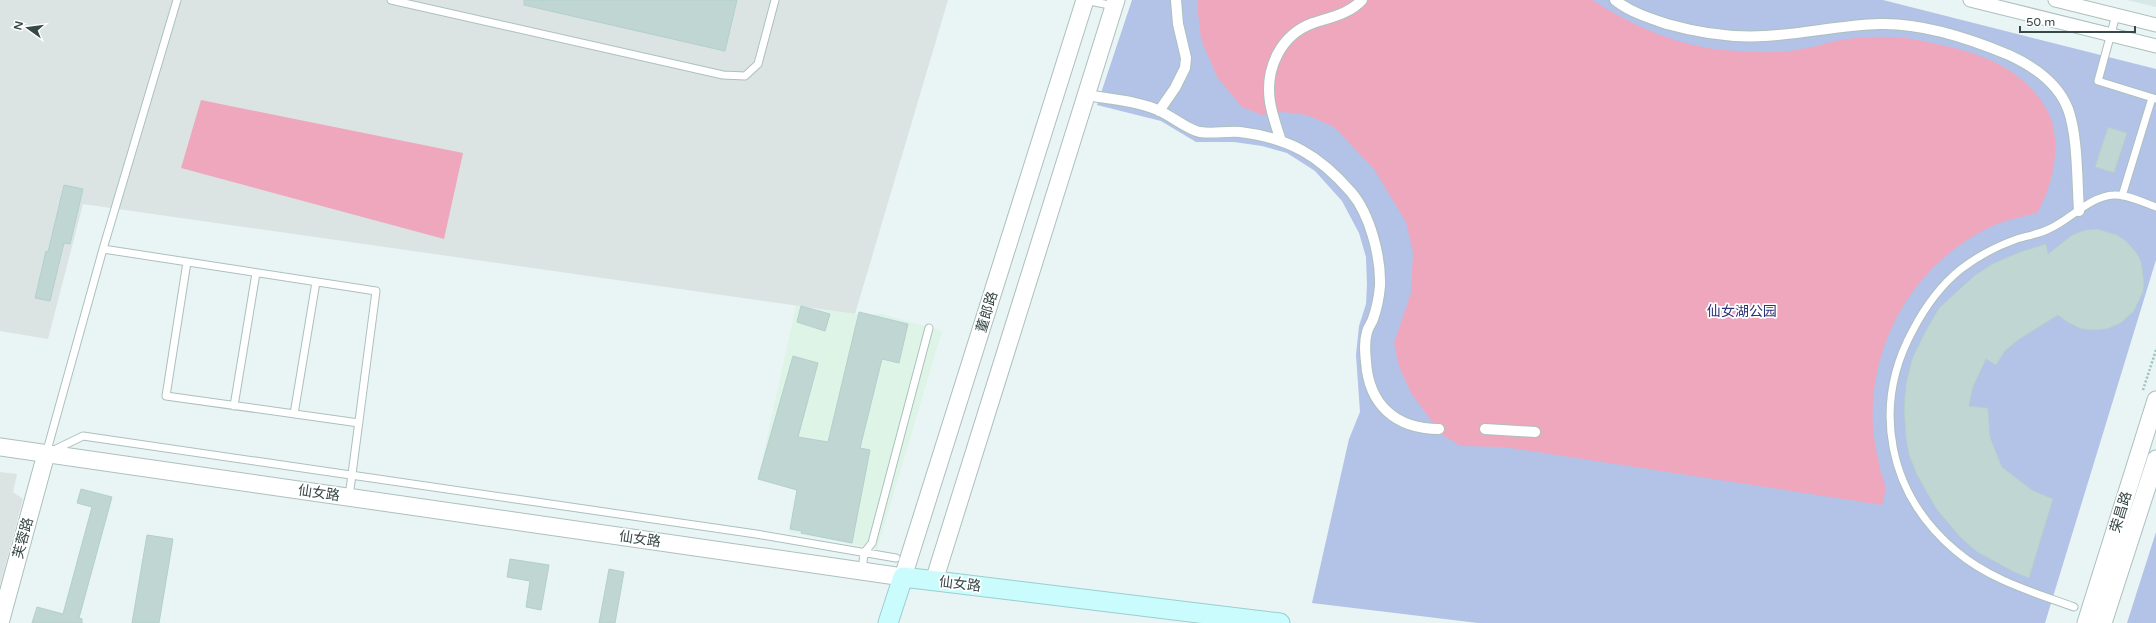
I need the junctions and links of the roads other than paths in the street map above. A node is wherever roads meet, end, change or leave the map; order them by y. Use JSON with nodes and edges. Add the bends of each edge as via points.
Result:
{"nodes":[{"id":1,"x":177,"y":0,"type":"edge"},
{"id":2,"x":391,"y":0,"type":"edge"},
{"id":3,"x":775,"y":0,"type":"edge"},
{"id":4,"x":1084,"y":0,"type":"edge"},
{"id":5,"x":1176,"y":0,"type":"edge"},
{"id":6,"x":1362,"y":0,"type":"edge"},
{"id":7,"x":1615,"y":0,"type":"edge"},
{"id":8,"x":1970,"y":0,"type":"edge"},
{"id":9,"x":2056,"y":0,"type":"edge"},
{"id":10,"x":1115,"y":3,"type":"edge"},
{"id":11,"x":2116,"y":15,"type":"junction"},
{"id":12,"x":2156,"y":25,"type":"edge"},
{"id":13,"x":2110,"y":34,"type":"junction"},
{"id":14,"x":2156,"y":46,"type":"edge"},
{"id":15,"x":1086,"y":95,"type":"junction"},
{"id":16,"x":2154,"y":98,"type":"edge"},
{"id":17,"x":1159,"y":111,"type":"junction"},
{"id":18,"x":1281,"y":141,"type":"junction"},
{"id":19,"x":2122,"y":196,"type":"junction"},
{"id":20,"x":2156,"y":207,"type":"edge"},
{"id":21,"x":2079,"y":211,"type":"junction"},
{"id":22,"x":103,"y":249,"type":"junction"},
{"id":23,"x":187,"y":262,"type":"junction"},
{"id":24,"x":256,"y":272,"type":"junction"},
{"id":25,"x":316,"y":282,"type":"junction"},
{"id":26,"x":929,"y":328,"type":"dead end"},
{"id":27,"x":2156,"y":400,"type":"edge"},
{"id":28,"x":234,"y":406,"type":"junction"},
{"id":29,"x":294,"y":414,"type":"junction"},
{"id":30,"x":359,"y":423,"type":"junction"},
{"id":31,"x":1437,"y":429,"type":"dead end"},
{"id":32,"x":1485,"y":429,"type":"dead end"},
{"id":33,"x":1535,"y":432,"type":"dead end"},
{"id":34,"x":0,"y":447,"type":"edge"},
{"id":35,"x":46,"y":454,"type":"junction"},
{"id":36,"x":2156,"y":459,"type":"edge"},
{"id":37,"x":352,"y":475,"type":"junction"},
{"id":38,"x":349,"y":497,"type":"junction"},
{"id":39,"x":864,"y":553,"type":"junction"},
{"id":40,"x":896,"y":558,"type":"dead end"},
{"id":41,"x":862,"y":571,"type":"junction"},
{"id":42,"x":903,"y":577,"type":"junction"},
{"id":43,"x":934,"y":581,"type":"junction"},
{"id":44,"x":2074,"y":607,"type":"dead end"},
{"id":45,"x":0,"y":623,"type":"edge"},
{"id":46,"x":888,"y":623,"type":"edge"},
{"id":47,"x":1280,"y":623,"type":"edge"},
{"id":48,"x":2086,"y":623,"type":"edge"},
{"id":49,"x":2103,"y":623,"type":"edge"}],
"edges":[{"from":1,"to":22,"type":"lane"},
{"from":2,"to":3,"type":"lane","via":[[723,75],[745,76],[758,64]]},
{"from":4,"to":10,"type":"lane"},
{"from":4,"to":42,"type":"street","name":"董郎路"},
{"from":5,"to":17,"type":"street","via":[[1178,24],[1186,58],[1185,68]]},
{"from":6,"to":18,"type":"street","via":[[1346,12],[1300,30],[1280,49],[1273,62],[1269,89],[1270,104]]},
{"from":7,"to":21,"type":"street","via":[[1653,20],[1710,34],[1765,36],[1881,24],[1911,26],[1965,39],[2018,60],[2050,82],[2068,109],[2073,128]]},
{"from":8,"to":13,"type":"street"},
{"from":9,"to":11,"type":"street"},
{"from":10,"to":15,"type":"street"},
{"from":11,"to":12,"type":"street"},
{"from":11,"to":13,"type":"lane"},
{"from":13,"to":14,"type":"street"},
{"from":13,"to":16,"type":"lane","via":[[2098,81]]},
{"from":15,"to":17,"type":"street"},
{"from":15,"to":43,"type":"street"},
{"from":16,"to":19,"type":"lane"},
{"from":17,"to":18,"type":"street","via":[[1199,133],[1240,132]]},
{"from":18,"to":31,"type":"street","via":[[1310,154],[1331,171],[1352,193],[1364,214],[1376,248],[1380,285],[1365,346],[1367,378],[1374,395],[1382,407],[1396,419],[1420,428]]},
{"from":19,"to":20,"type":"lane"},
{"from":19,"to":21,"type":"lane","via":[[2115,194],[2103,197]]},
{"from":21,"to":44,"type":"lane","via":[[2049,230],[1986,252],[1960,270],[1939,290],[1907,340],[1896,370],[1890,401],[1889,432],[1897,467],[1909,495],[1955,551],[2009,584]]},
{"from":22,"to":23,"type":"lane"},
{"from":22,"to":35,"type":"lane"},
{"from":23,"to":24,"type":"lane"},
{"from":23,"to":28,"type":"lane","via":[[166,396]]},
{"from":24,"to":25,"type":"lane"},
{"from":24,"to":28,"type":"lane"},
{"from":25,"to":29,"type":"lane"},
{"from":25,"to":30,"type":"lane","via":[[376,291]]},
{"from":26,"to":39,"type":"lane","via":[[872,543]]},
{"from":27,"to":48,"type":"street","name":"荣昌路"},
{"from":28,"to":29,"type":"lane"},
{"from":29,"to":30,"type":"lane"},
{"from":30,"to":37,"type":"lane"},
{"from":32,"to":33,"type":"street"},
{"from":34,"to":35,"type":"street","name":"仙女路"},
{"from":35,"to":37,"type":"lane","via":[[83,436]]},
{"from":35,"to":38,"type":"street","name":"仙女路"},
{"from":35,"to":45,"type":"street","name":"芙蓉路"},
{"from":36,"to":49,"type":"street","name":"荣昌路"},
{"from":37,"to":38,"type":"lane"},
{"from":37,"to":39,"type":"lane","via":[[756,534]]},
{"from":38,"to":41,"type":"street","name":"仙女路"},
{"from":39,"to":40,"type":"lane"},
{"from":39,"to":41,"type":"lane"},
{"from":41,"to":42,"type":"street","name":"仙女路"},
{"from":42,"to":43,"type":"main road","name":"仙女路"},
{"from":42,"to":46,"type":"main road","name":"董郎路"},
{"from":43,"to":47,"type":"main road","name":"仙女路"}]}
